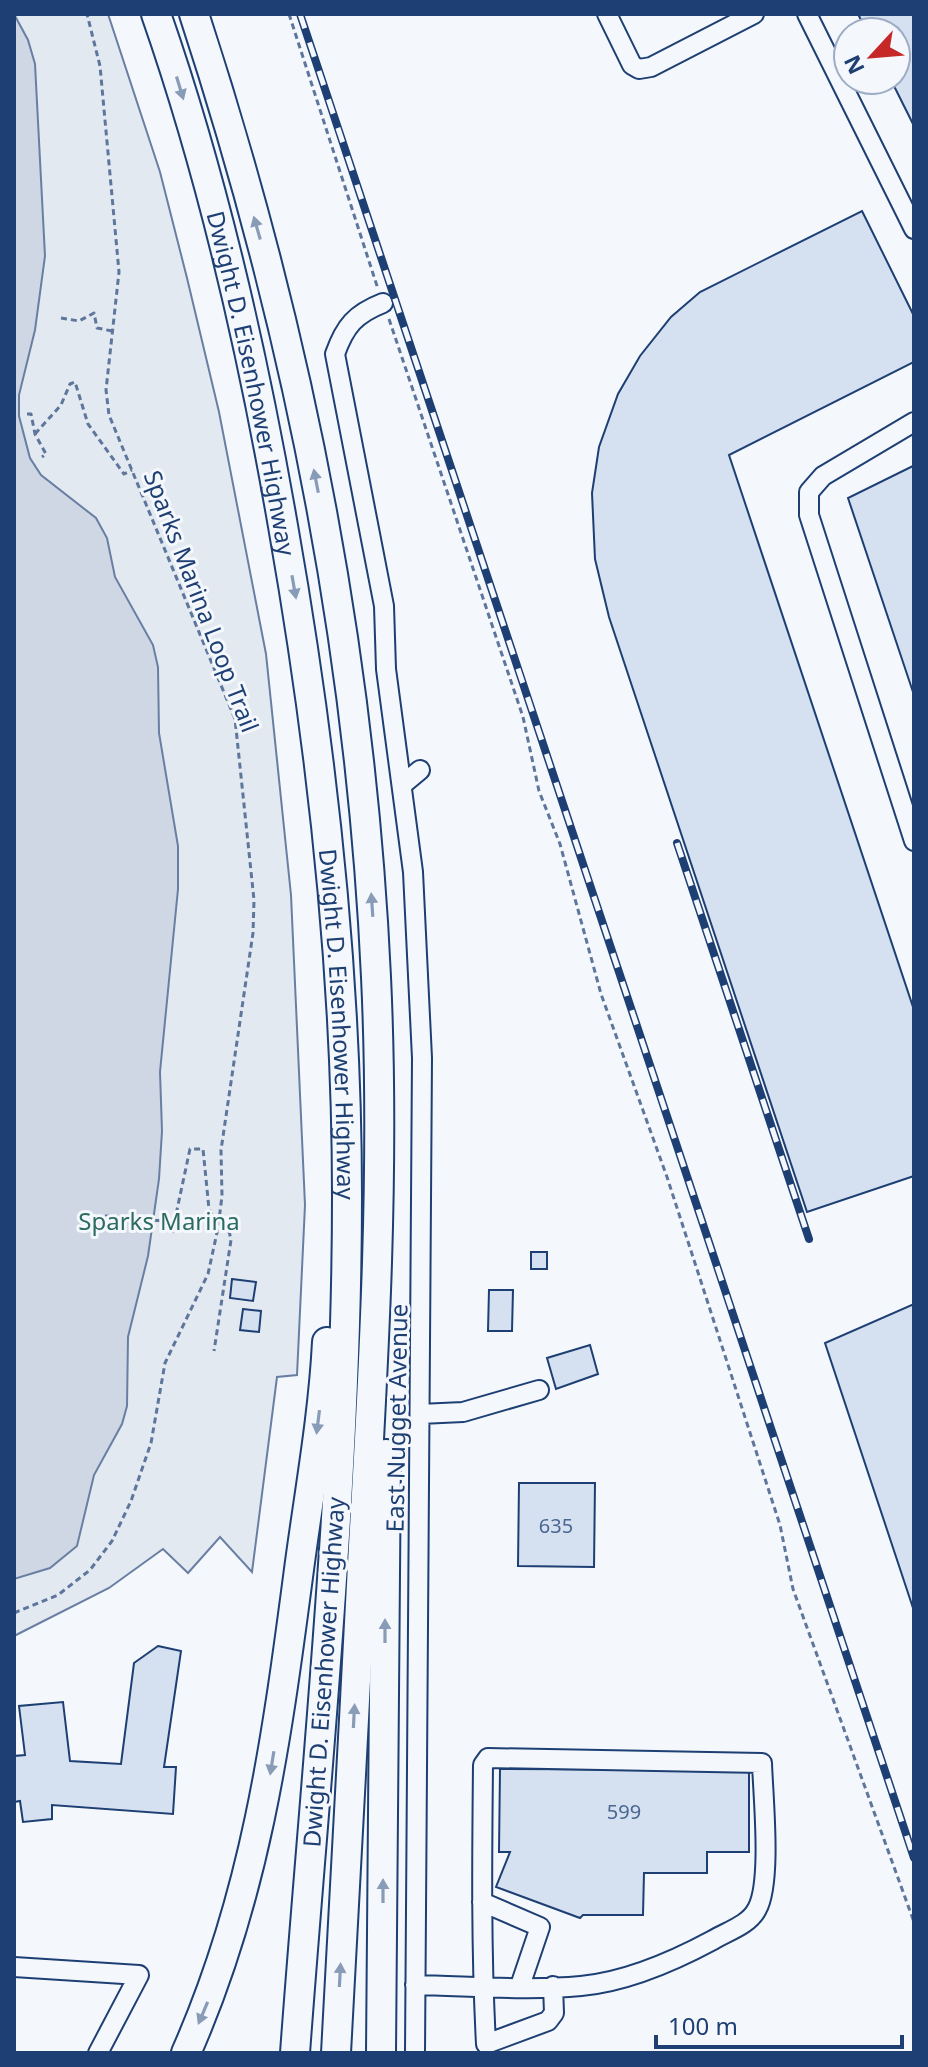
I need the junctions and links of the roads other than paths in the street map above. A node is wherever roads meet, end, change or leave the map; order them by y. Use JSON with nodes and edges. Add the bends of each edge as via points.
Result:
{"nodes":[{"id":1,"x":156,"y":14,"type":"edge"},
{"id":2,"x":194,"y":14,"type":"edge"},
{"id":3,"x":607,"y":14,"type":"edge"},
{"id":4,"x":754,"y":14,"type":"edge"},
{"id":5,"x":807,"y":14,"type":"edge"},
{"id":6,"x":730,"y":20,"type":"edge"},
{"id":7,"x":914,"y":229,"type":"edge"},
{"id":8,"x":383,"y":303,"type":"road end"},
{"id":9,"x":914,"y":422,"type":"edge"},
{"id":10,"x":420,"y":770,"type":"dead end"},
{"id":11,"x":402,"y":785,"type":"junction"},
{"id":12,"x":914,"y":841,"type":"edge"},
{"id":13,"x":377,"y":983,"type":"junction"},
{"id":14,"x":342,"y":1038,"type":"junction"},
{"id":15,"x":539,"y":1390,"type":"dead end"},
{"id":16,"x":420,"y":1414,"type":"junction"},
{"id":17,"x":482,"y":1902,"type":"junction"},
{"id":18,"x":14,"y":1967,"type":"edge"},
{"id":19,"x":415,"y":1985,"type":"junction"},
{"id":20,"x":482,"y":1986,"type":"junction"},
{"id":21,"x":520,"y":1986,"type":"junction"},
{"id":22,"x":553,"y":1986,"type":"junction"},
{"id":23,"x":98,"y":2053,"type":"edge"},
{"id":24,"x":186,"y":2053,"type":"edge"},
{"id":25,"x":295,"y":2053,"type":"edge"},
{"id":26,"x":336,"y":2053,"type":"edge"},
{"id":27,"x":381,"y":2053,"type":"edge"},
{"id":28,"x":415,"y":2053,"type":"edge"}],
"edges":[{"from":1,"to":14,"type":"highway","name":"Dwight D. Eisenhower Highway","one_way":true,"via":[[218,219],[271,456],[319,749]]},
{"from":13,"to":2,"type":"highway","name":"Dwight D. Eisenhower Highway","one_way":true,"via":[[356,728],[317,489],[261,243]]},
{"from":3,"to":6,"type":"street","via":[[632,65],[639,69]]},
{"from":4,"to":6,"type":"street"},
{"from":5,"to":7,"type":"street"},
{"from":8,"to":11,"type":"street","name":"East Nugget Avenue","via":[[361,312],[344,329],[335,354],[384,606],[386,669]]},
{"from":9,"to":12,"type":"street","via":[[823,476],[809,492],[809,515]]},
{"from":10,"to":11,"type":"street"},
{"from":11,"to":16,"type":"street","name":"East Nugget Avenue","via":[[413,872],[422,1058]]},
{"from":26,"to":13,"type":"highway","name":"Dwight D. Eisenhower Highway","one_way":true,"via":[[374,1353]]},
{"from":27,"to":13,"type":"highway","one_way":true,"via":[[390,1213],[389,1075]]},
{"from":14,"to":24,"type":"highway","one_way":true,"via":[[330,1098],[326,1354],[271,1772],[238,1919]]},
{"from":14,"to":25,"type":"highway","name":"Dwight D. Eisenhower Highway","via":[[347,1192],[342,1406]]},
{"from":15,"to":16,"type":"street","via":[[463,1412]]},
{"from":16,"to":19,"type":"street","name":"East Nugget Avenue"},
{"from":17,"to":20,"type":"street"},
{"from":17,"to":21,"type":"street","via":[[540,1927]]},
{"from":17,"to":22,"type":"street","via":[[483,1765],[488,1758],[762,1763],[764,1891],[748,1921],[688,1954],[642,1970],[582,1986]]},
{"from":18,"to":23,"type":"street","via":[[139,1975]]},
{"from":19,"to":20,"type":"street"},
{"from":19,"to":28,"type":"street","name":"East Nugget Avenue"},
{"from":20,"to":21,"type":"street"},
{"from":20,"to":22,"type":"street","via":[[486,2044],[548,2021],[554,2013]]},
{"from":21,"to":22,"type":"street"}]}
